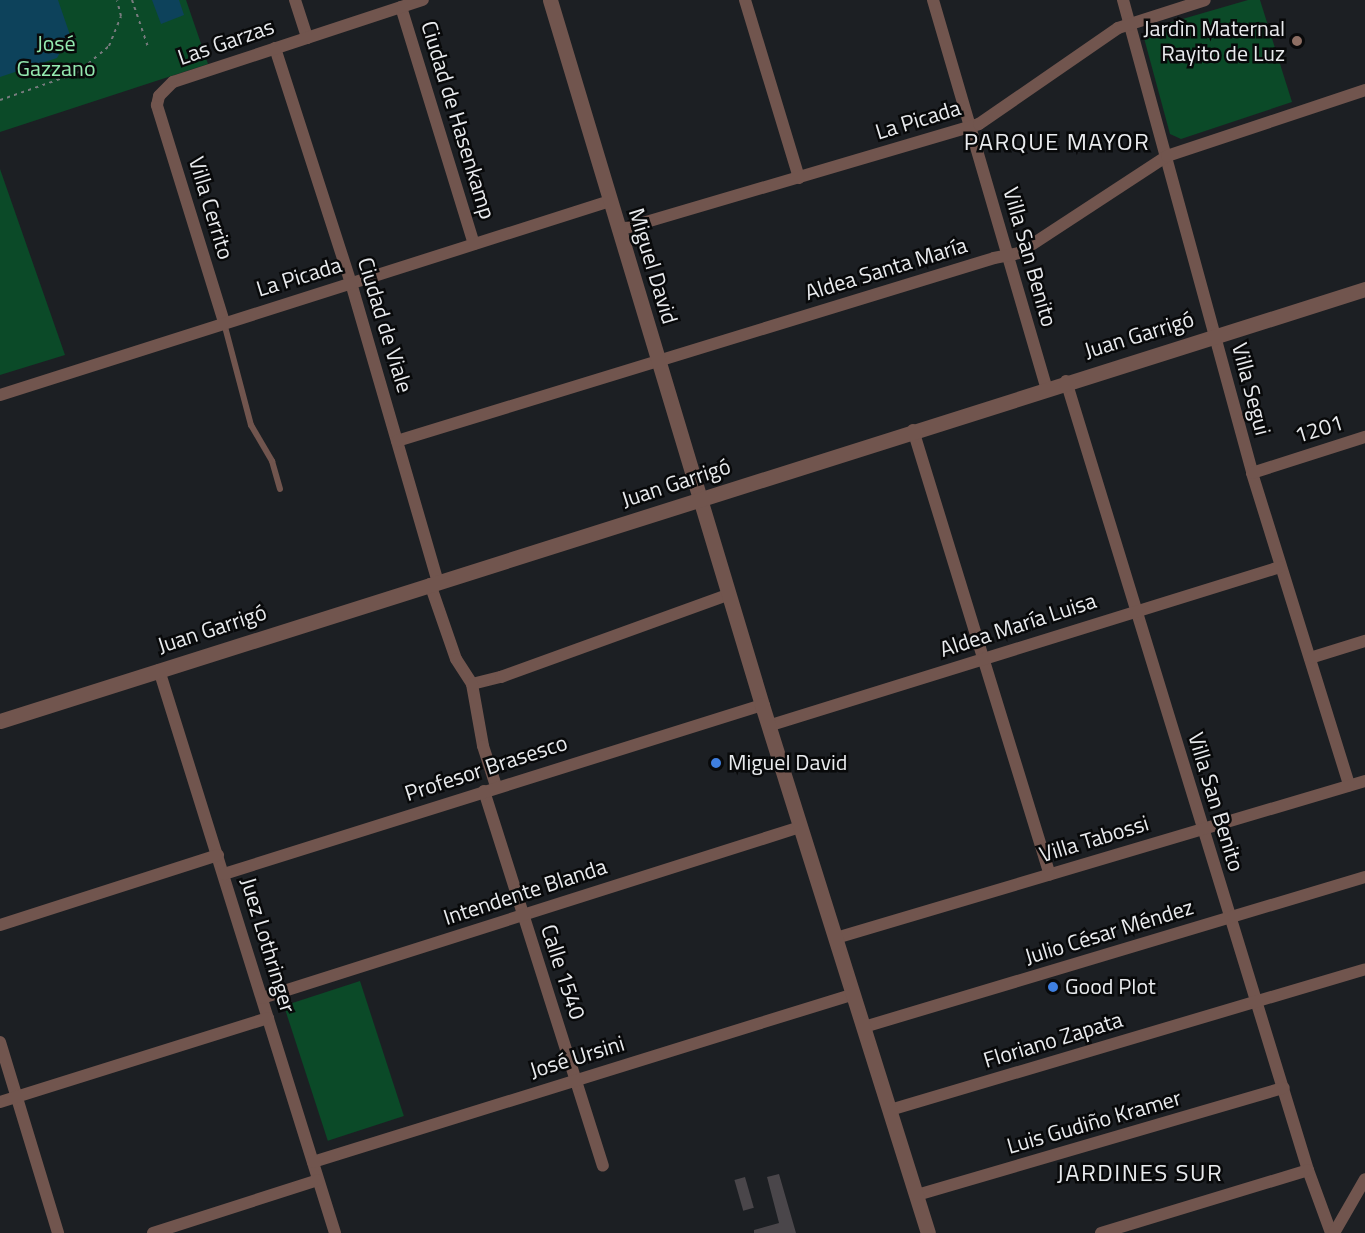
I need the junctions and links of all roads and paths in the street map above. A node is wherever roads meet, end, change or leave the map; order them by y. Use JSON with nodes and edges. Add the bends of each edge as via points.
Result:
{"nodes":[{"id":1,"x":117,"y":0,"type":"edge"},
{"id":2,"x":132,"y":0,"type":"edge"},
{"id":3,"x":295,"y":0,"type":"edge"},
{"id":4,"x":423,"y":0,"type":"edge"},
{"id":5,"x":549,"y":0,"type":"edge"},
{"id":6,"x":745,"y":0,"type":"edge"},
{"id":7,"x":933,"y":0,"type":"edge"},
{"id":8,"x":1123,"y":0,"type":"edge"},
{"id":9,"x":1205,"y":0,"type":"edge"},
{"id":10,"x":402,"y":7,"type":"junction"},
{"id":11,"x":1129,"y":23,"type":"junction"},
{"id":12,"x":307,"y":38,"type":"junction"},
{"id":13,"x":148,"y":47,"type":"dead end"},
{"id":14,"x":275,"y":48,"type":"junction"},
{"id":15,"x":1365,"y":90,"type":"edge"},
{"id":16,"x":0,"y":100,"type":"edge"},
{"id":17,"x":157,"y":105,"type":"joint"},
{"id":18,"x":970,"y":127,"type":"junction"},
{"id":19,"x":1167,"y":156,"type":"junction"},
{"id":20,"x":799,"y":178,"type":"junction"},
{"id":21,"x":610,"y":201,"type":"junction"},
{"id":22,"x":619,"y":230,"type":"junction"},
{"id":23,"x":474,"y":244,"type":"junction"},
{"id":24,"x":1008,"y":254,"type":"junction"},
{"id":25,"x":351,"y":283,"type":"junction"},
{"id":26,"x":1365,"y":289,"type":"edge"},
{"id":27,"x":224,"y":322,"type":"junction"},
{"id":28,"x":1215,"y":334,"type":"junction"},
{"id":29,"x":658,"y":361,"type":"junction"},
{"id":30,"x":1066,"y":381,"type":"junction"},
{"id":31,"x":1046,"y":387,"type":"junction"},
{"id":32,"x":0,"y":395,"type":"edge"},
{"id":33,"x":913,"y":430,"type":"junction"},
{"id":34,"x":1365,"y":437,"type":"edge"},
{"id":35,"x":398,"y":441,"type":"junction"},
{"id":36,"x":1252,"y":473,"type":"junction"},
{"id":37,"x":280,"y":489,"type":"dead end"},
{"id":38,"x":700,"y":499,"type":"junction"},
{"id":39,"x":1280,"y":567,"type":"junction"},
{"id":40,"x":434,"y":583,"type":"junction"},
{"id":41,"x":728,"y":594,"type":"junction"},
{"id":42,"x":1135,"y":610,"type":"junction"},
{"id":43,"x":1365,"y":642,"type":"edge"},
{"id":44,"x":984,"y":658,"type":"junction"},
{"id":45,"x":1310,"y":658,"type":"junction"},
{"id":46,"x":159,"y":670,"type":"junction"},
{"id":47,"x":472,"y":684,"type":"junction"},
{"id":48,"x":762,"y":705,"type":"junction"},
{"id":49,"x":0,"y":721,"type":"edge"},
{"id":50,"x":768,"y":726,"type":"junction"},
{"id":51,"x":1365,"y":781,"type":"edge"},
{"id":52,"x":1349,"y":785,"type":"junction"},
{"id":53,"x":490,"y":789,"type":"junction"},
{"id":54,"x":801,"y":827,"type":"junction"},
{"id":55,"x":1203,"y":828,"type":"junction"},
{"id":56,"x":218,"y":855,"type":"junction"},
{"id":57,"x":224,"y":874,"type":"junction"},
{"id":58,"x":1050,"y":874,"type":"junction"},
{"id":59,"x":1365,"y":877,"type":"edge"},
{"id":60,"x":523,"y":914,"type":"junction"},
{"id":61,"x":1230,"y":918,"type":"junction"},
{"id":62,"x":0,"y":926,"type":"edge"},
{"id":63,"x":836,"y":938,"type":"junction"},
{"id":64,"x":1365,"y":969,"type":"edge"},
{"id":65,"x":854,"y":993,"type":"junction"},
{"id":66,"x":262,"y":998,"type":"junction"},
{"id":67,"x":1256,"y":1001,"type":"junction"},
{"id":68,"x":268,"y":1018,"type":"junction"},
{"id":69,"x":864,"y":1027,"type":"junction"},
{"id":70,"x":0,"y":1042,"type":"edge"},
{"id":71,"x":575,"y":1079,"type":"junction"},
{"id":72,"x":1284,"y":1088,"type":"junction"},
{"id":73,"x":18,"y":1096,"type":"junction"},
{"id":74,"x":0,"y":1102,"type":"edge"},
{"id":75,"x":890,"y":1110,"type":"junction"},
{"id":76,"x":313,"y":1162,"type":"junction"},
{"id":77,"x":603,"y":1166,"type":"dead end"},
{"id":78,"x":1308,"y":1170,"type":"junction"},
{"id":79,"x":1365,"y":1179,"type":"edge"},
{"id":80,"x":318,"y":1180,"type":"junction"},
{"id":81,"x":917,"y":1195,"type":"junction"},
{"id":82,"x":58,"y":1233,"type":"edge"},
{"id":83,"x":153,"y":1233,"type":"edge"},
{"id":84,"x":335,"y":1233,"type":"edge"},
{"id":85,"x":928,"y":1233,"type":"edge"},
{"id":86,"x":1101,"y":1233,"type":"edge"},
{"id":87,"x":1332,"y":1233,"type":"edge"}],
"edges":[{"from":1,"to":16,"type":"path","via":[[121,16],[109,46],[77,74]]},
{"from":2,"to":13,"type":"path"},
{"from":3,"to":12,"type":"street"},
{"from":4,"to":10,"type":"street","name":"Las Garzas"},
{"from":5,"to":21,"type":"street","name":"Miguel David"},
{"from":6,"to":20,"type":"street"},
{"from":7,"to":18,"type":"street","name":"Villa San Benito"},
{"from":8,"to":11,"type":"street","name":"Villa Segui"},
{"from":9,"to":11,"type":"street","name":"La Picada"},
{"from":10,"to":12,"type":"street","name":"Las Garzas"},
{"from":10,"to":23,"type":"street","name":"Ciudad de Hasenkamp"},
{"from":11,"to":18,"type":"street","name":"La Picada"},
{"from":11,"to":19,"type":"street","name":"Villa Segui"},
{"from":12,"to":14,"type":"street","name":"Las Garzas"},
{"from":14,"to":17,"type":"street","name":"Las Garzas","via":[[173,82],[159,96]]},
{"from":14,"to":25,"type":"street","name":"Ciudad de Viale"},
{"from":15,"to":19,"type":"street","name":"Aldea Santa María"},
{"from":17,"to":27,"type":"street","name":"Villa Cerrito"},
{"from":18,"to":20,"type":"street","name":"La Picada"},
{"from":18,"to":24,"type":"street","name":"Villa San Benito"},
{"from":19,"to":24,"type":"street","name":"Aldea Santa María","via":[[1031,249]]},
{"from":19,"to":28,"type":"street","name":"Villa Segui"},
{"from":20,"to":22,"type":"street","name":"La Picada"},
{"from":21,"to":22,"type":"street","name":"Miguel David"},
{"from":21,"to":23,"type":"street","name":"La Picada"},
{"from":22,"to":29,"type":"street","name":"Miguel David"},
{"from":23,"to":25,"type":"street","name":"La Picada"},
{"from":24,"to":29,"type":"street","name":"Aldea Santa María"},
{"from":24,"to":31,"type":"street","name":"Villa San Benito"},
{"from":25,"to":27,"type":"street","name":"La Picada"},
{"from":25,"to":35,"type":"street","name":"Ciudad de Viale"},
{"from":26,"to":28,"type":"street","name":"Juan Garrigó"},
{"from":27,"to":32,"type":"street","name":"La Picada"},
{"from":27,"to":37,"type":"lane","via":[[251,425],[273,461]]},
{"from":28,"to":30,"type":"street","name":"Juan Garrigó"},
{"from":28,"to":36,"type":"street","name":"Villa Segui"},
{"from":29,"to":35,"type":"street","name":"Aldea Santa María"},
{"from":29,"to":38,"type":"street","name":"Miguel David"},
{"from":30,"to":31,"type":"street","name":"Juan Garrigó"},
{"from":30,"to":42,"type":"street","name":"Villa San Benito"},
{"from":31,"to":33,"type":"street","name":"Juan Garrigó"},
{"from":33,"to":38,"type":"street","name":"Juan Garrigó"},
{"from":33,"to":44,"type":"street"},
{"from":34,"to":36,"type":"street","name":"1201"},
{"from":35,"to":40,"type":"street","name":"Ciudad de Viale"},
{"from":36,"to":39,"type":"street","name":"Villa Segui"},
{"from":38,"to":40,"type":"street","name":"Juan Garrigó"},
{"from":38,"to":41,"type":"street","name":"Miguel David"},
{"from":39,"to":42,"type":"street","name":"Aldea María Luisa"},
{"from":39,"to":45,"type":"street","name":"Villa Segui"},
{"from":40,"to":46,"type":"street","name":"Juan Garrigó"},
{"from":40,"to":47,"type":"street","name":"Ciudad de Viale","via":[[456,659]]},
{"from":41,"to":47,"type":"street","via":[[513,673]]},
{"from":41,"to":48,"type":"street","name":"Miguel David"},
{"from":42,"to":44,"type":"street","name":"Aldea María Luisa"},
{"from":42,"to":55,"type":"street","name":"Villa San Benito"},
{"from":43,"to":45,"type":"street"},
{"from":44,"to":50,"type":"street","name":"Aldea María Luisa"},
{"from":44,"to":58,"type":"street"},
{"from":45,"to":52,"type":"street","name":"Villa Segui"},
{"from":46,"to":49,"type":"street","name":"Juan Garrigó"},
{"from":46,"to":56,"type":"street","name":"Juez Lothringer"},
{"from":47,"to":53,"type":"street","name":"Calle 1540"},
{"from":48,"to":50,"type":"street","name":"Miguel David"},
{"from":48,"to":53,"type":"street","name":"Profesor Brasesco"},
{"from":50,"to":54,"type":"street","name":"Miguel David"},
{"from":51,"to":52,"type":"street","name":"Villa Tabossi"},
{"from":52,"to":55,"type":"street","name":"Villa Tabossi"},
{"from":53,"to":57,"type":"street","name":"Profesor Brasesco"},
{"from":53,"to":60,"type":"street","name":"Calle 1540"},
{"from":54,"to":60,"type":"street","name":"Intendente Blanda"},
{"from":54,"to":63,"type":"street","name":"Miguel David"},
{"from":55,"to":58,"type":"street","name":"Villa Tabossi"},
{"from":55,"to":61,"type":"street","name":"Villa San Benito"},
{"from":56,"to":57,"type":"street","name":"Juez Lothringer"},
{"from":56,"to":62,"type":"street"},
{"from":57,"to":66,"type":"street","name":"Juez Lothringer"},
{"from":58,"to":63,"type":"street","name":"Villa Tabossi"},
{"from":59,"to":61,"type":"street","name":"Julio César Méndez"},
{"from":60,"to":66,"type":"street","name":"Intendente Blanda"},
{"from":60,"to":71,"type":"street","name":"Calle 1540"},
{"from":61,"to":67,"type":"street","name":"Villa San Benito"},
{"from":61,"to":69,"type":"street","name":"Julio César Méndez"},
{"from":63,"to":65,"type":"street","name":"Miguel David"},
{"from":64,"to":67,"type":"street","name":"Floriano Zapata"},
{"from":65,"to":69,"type":"street","name":"Miguel David"},
{"from":65,"to":71,"type":"street","name":"José Ursini"},
{"from":66,"to":68,"type":"street","name":"Juez Lothringer"},
{"from":67,"to":72,"type":"street","name":"Villa San Benito"},
{"from":67,"to":75,"type":"street","name":"Floriano Zapata"},
{"from":68,"to":73,"type":"street"},
{"from":68,"to":76,"type":"street","name":"Juez Lothringer"},
{"from":69,"to":75,"type":"street","name":"Miguel David"},
{"from":70,"to":73,"type":"street"},
{"from":71,"to":76,"type":"street","name":"José Ursini"},
{"from":71,"to":77,"type":"street","name":"Calle 1540"},
{"from":72,"to":78,"type":"street","name":"Villa San Benito"},
{"from":72,"to":81,"type":"street","name":"Luis Gudiño Kramer"},
{"from":73,"to":74,"type":"street"},
{"from":73,"to":82,"type":"street"},
{"from":75,"to":81,"type":"street","name":"Miguel David"},
{"from":76,"to":80,"type":"street","name":"Juez Lothringer"},
{"from":78,"to":86,"type":"street"},
{"from":78,"to":87,"type":"street","name":"Villa San Benito"},
{"from":79,"to":87,"type":"street"},
{"from":80,"to":83,"type":"street"},
{"from":80,"to":84,"type":"street","name":"Juez Lothringer"},
{"from":81,"to":85,"type":"street","name":"Miguel David"}]}
